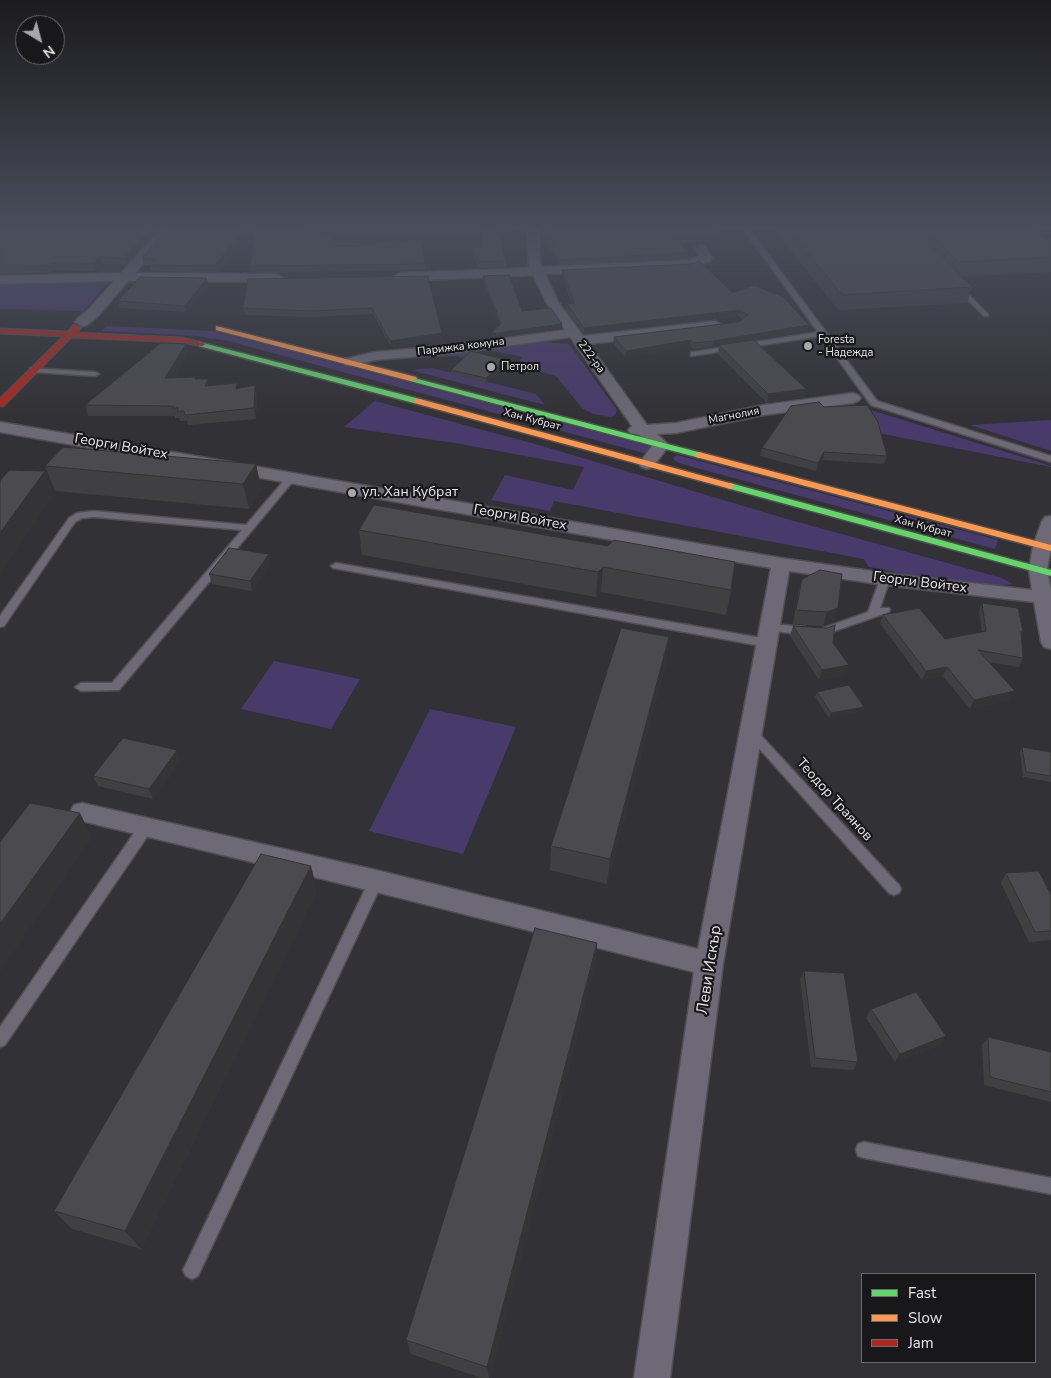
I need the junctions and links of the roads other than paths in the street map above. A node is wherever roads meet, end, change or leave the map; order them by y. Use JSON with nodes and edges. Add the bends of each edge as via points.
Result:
{"nodes":[{"id":1,"x":109,"y":294,"type":"edge"},
{"id":2,"x":548,"y":294,"type":"edge"},
{"id":3,"x":794,"y":294,"type":"edge"},
{"id":4,"x":966,"y":294,"type":"edge"},
{"id":5,"x":986,"y":315,"type":"dead end"},
{"id":6,"x":62,"y":322,"type":"dead end"},
{"id":7,"x":82,"y":322,"type":"junction"},
{"id":8,"x":103,"y":323,"type":"dead end"},
{"id":9,"x":729,"y":323,"type":"edge"},
{"id":10,"x":209,"y":327,"type":"dead end"},
{"id":11,"x":0,"y":331,"type":"edge"},
{"id":12,"x":823,"y":333,"type":"junction"},
{"id":13,"x":67,"y":335,"type":"junction"},
{"id":14,"x":576,"y":337,"type":"junction"},
{"id":15,"x":694,"y":354,"type":"edge"},
{"id":16,"x":350,"y":362,"type":"junction"},
{"id":17,"x":33,"y":370,"type":"junction"},
{"id":18,"x":95,"y":374,"type":"dead end"},
{"id":19,"x":853,"y":398,"type":"dead end"},
{"id":20,"x":0,"y":404,"type":"edge"},
{"id":21,"x":0,"y":426,"type":"edge"},
{"id":22,"x":644,"y":430,"type":"junction"},
{"id":23,"x":615,"y":432,"type":"junction"},
{"id":24,"x":661,"y":445,"type":"junction"},
{"id":25,"x":1051,"y":459,"type":"edge"},
{"id":26,"x":647,"y":464,"type":"junction"},
{"id":27,"x":291,"y":478,"type":"junction"},
{"id":28,"x":1051,"y":521,"type":"edge"},
{"id":29,"x":248,"y":528,"type":"junction"},
{"id":30,"x":1046,"y":547,"type":"edge"},
{"id":31,"x":781,"y":564,"type":"junction"},
{"id":32,"x":336,"y":566,"type":"dead end"},
{"id":33,"x":1045,"y":572,"type":"edge"},
{"id":34,"x":885,"y":579,"type":"junction"},
{"id":35,"x":1042,"y":597,"type":"junction"},
{"id":36,"x":886,"y":610,"type":"dead end"},
{"id":37,"x":873,"y":614,"type":"junction"},
{"id":38,"x":0,"y":624,"type":"edge"},
{"id":39,"x":769,"y":636,"type":"junction"},
{"id":40,"x":1051,"y":642,"type":"edge"},
{"id":41,"x":81,"y":687,"type":"dead end"},
{"id":42,"x":751,"y":732,"type":"junction"},
{"id":43,"x":82,"y":812,"type":"edge"},
{"id":44,"x":146,"y":827,"type":"junction"},
{"id":45,"x":376,"y":881,"type":"junction"},
{"id":46,"x":894,"y":889,"type":"dead end"},
{"id":47,"x":709,"y":964,"type":"junction"},
{"id":48,"x":0,"y":1040,"type":"edge"},
{"id":49,"x":864,"y":1150,"type":"dead end"},
{"id":50,"x":1051,"y":1186,"type":"edge"},
{"id":51,"x":192,"y":1270,"type":"dead end"},
{"id":52,"x":652,"y":1378,"type":"edge"}],
"edges":[{"from":1,"to":7,"type":"street"},
{"from":2,"to":14,"type":"street","name":"222-ра"},
{"from":3,"to":12,"type":"lane"},
{"from":4,"to":5,"type":"lane"},
{"from":6,"to":7,"type":"street"},
{"from":7,"to":8,"type":"street"},
{"from":7,"to":13,"type":"street"},
{"from":9,"to":14,"type":"street","name":"Парижка комуна"},
{"from":10,"to":16,"type":"street","name":"Хан Кубрат"},
{"from":11,"to":13,"type":"street","name":"Хан Кубрат"},
{"from":12,"to":15,"type":"lane"},
{"from":12,"to":25,"type":"lane","via":[[874,403]]},
{"from":13,"to":17,"type":"street"},
{"from":13,"to":26,"type":"street","name":"Хан Кубрат","via":[[182,340],[220,347]]},
{"from":14,"to":16,"type":"street","name":"Парижка комуна","via":[[376,356]]},
{"from":14,"to":22,"type":"street","name":"222-ра"},
{"from":16,"to":23,"type":"street","name":"Хан Кубрат"},
{"from":17,"to":18,"type":"lane"},
{"from":17,"to":20,"type":"street"},
{"from":19,"to":22,"type":"street","name":"Магнолия","via":[[764,410],[676,428]]},
{"from":21,"to":27,"type":"street","name":"Георги Войтех"},
{"from":22,"to":23,"type":"street","name":"Магнолия"},
{"from":22,"to":24,"type":"street","name":"222-ра"},
{"from":23,"to":24,"type":"street","name":"Хан Кубрат"},
{"from":24,"to":26,"type":"street"},
{"from":24,"to":30,"type":"street","name":"Хан Кубрат"},
{"from":26,"to":33,"type":"street","name":"Хан Кубрат"},
{"from":27,"to":29,"type":"lane"},
{"from":27,"to":31,"type":"street","name":"Георги Войтех"},
{"from":28,"to":30,"type":"street"},
{"from":29,"to":38,"type":"lane","via":[[80,515],[72,520]]},
{"from":29,"to":41,"type":"lane","via":[[115,687]]},
{"from":30,"to":33,"type":"street"},
{"from":31,"to":34,"type":"street","name":"Георги Войтех"},
{"from":31,"to":39,"type":"street","name":"Леви Искър"},
{"from":32,"to":39,"type":"lane"},
{"from":33,"to":35,"type":"street"},
{"from":34,"to":35,"type":"street","name":"Георги Войтех"},
{"from":34,"to":37,"type":"lane"},
{"from":35,"to":40,"type":"street"},
{"from":36,"to":37,"type":"lane"},
{"from":37,"to":39,"type":"lane","via":[[824,632]]},
{"from":39,"to":42,"type":"street","name":"Леви Искър"},
{"from":42,"to":46,"type":"lane","name":"Теодор Траянов"},
{"from":42,"to":47,"type":"street","name":"Леви Искър"},
{"from":43,"to":44,"type":"street"},
{"from":44,"to":45,"type":"street"},
{"from":44,"to":48,"type":"lane"},
{"from":45,"to":47,"type":"street"},
{"from":45,"to":51,"type":"lane"},
{"from":47,"to":52,"type":"street","name":"Леви Искър"},
{"from":49,"to":50,"type":"lane"}]}
